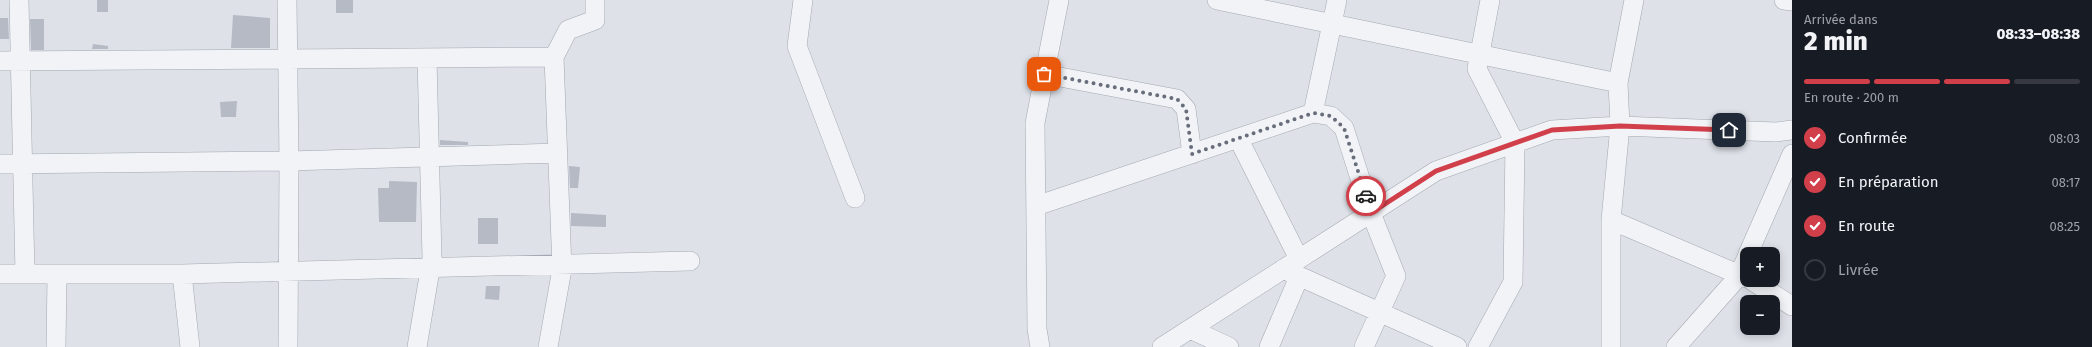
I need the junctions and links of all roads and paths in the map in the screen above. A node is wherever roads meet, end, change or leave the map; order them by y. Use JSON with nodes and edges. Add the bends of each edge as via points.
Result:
{"nodes":[{"id":1,"x":19,"y":0,"type":"edge"},
{"id":2,"x":287,"y":0,"type":"edge"},
{"id":3,"x":595,"y":0,"type":"edge"},
{"id":4,"x":803,"y":0,"type":"edge"},
{"id":5,"x":1059,"y":0,"type":"edge"},
{"id":6,"x":1217,"y":0,"type":"edge"},
{"id":7,"x":1337,"y":0,"type":"edge"},
{"id":8,"x":1490,"y":0,"type":"edge"},
{"id":9,"x":1634,"y":0,"type":"edge"},
{"id":10,"x":1784,"y":0,"type":"edge"},
{"id":11,"x":1792,"y":1,"type":"edge"},
{"id":12,"x":1332,"y":24,"type":"junction"},
{"id":13,"x":1480,"y":54,"type":"junction"},
{"id":14,"x":554,"y":57,"type":"junction"},
{"id":15,"x":426,"y":58,"type":"junction"},
{"id":16,"x":288,"y":59,"type":"junction"},
{"id":17,"x":21,"y":60,"type":"junction"},
{"id":18,"x":0,"y":61,"type":"edge"},
{"id":19,"x":1044,"y":74,"type":"junction"},
{"id":20,"x":1618,"y":83,"type":"junction"},
{"id":21,"x":1313,"y":113,"type":"junction"},
{"id":22,"x":1620,"y":126,"type":"junction"},
{"id":23,"x":1792,"y":130,"type":"edge"},
{"id":24,"x":1238,"y":138,"type":"junction"},
{"id":25,"x":1515,"y":143,"type":"junction"},
{"id":26,"x":558,"y":153,"type":"junction"},
{"id":27,"x":1192,"y":154,"type":"junction"},
{"id":28,"x":1792,"y":154,"type":"edge"},
{"id":29,"x":429,"y":157,"type":"junction"},
{"id":30,"x":289,"y":161,"type":"junction"},
{"id":31,"x":0,"y":164,"type":"edge"},
{"id":32,"x":22,"y":164,"type":"junction"},
{"id":33,"x":1785,"y":188,"type":"edge"},
{"id":34,"x":855,"y":198,"type":"dead end"},
{"id":35,"x":1036,"y":206,"type":"junction"},
{"id":36,"x":1371,"y":213,"type":"junction"},
{"id":37,"x":1611,"y":220,"type":"junction"},
{"id":38,"x":1752,"y":247,"type":"edge"},
{"id":39,"x":690,"y":261,"type":"dead end"},
{"id":40,"x":562,"y":264,"type":"junction"},
{"id":41,"x":430,"y":268,"type":"junction"},
{"id":42,"x":1294,"y":268,"type":"junction"},
{"id":43,"x":1740,"y":270,"type":"edge"},
{"id":44,"x":288,"y":272,"type":"junction"},
{"id":45,"x":0,"y":274,"type":"edge"},
{"id":46,"x":25,"y":274,"type":"junction"},
{"id":47,"x":57,"y":274,"type":"junction"},
{"id":48,"x":182,"y":274,"type":"junction"},
{"id":49,"x":1740,"y":278,"type":"edge"},
{"id":50,"x":1766,"y":287,"type":"edge"},
{"id":51,"x":1792,"y":306,"type":"edge"},
{"id":52,"x":1379,"y":312,"type":"junction"},
{"id":53,"x":1190,"y":329,"type":"junction"},
{"id":54,"x":56,"y":347,"type":"edge"},
{"id":55,"x":190,"y":347,"type":"edge"},
{"id":56,"x":288,"y":347,"type":"edge"},
{"id":57,"x":417,"y":347,"type":"edge"},
{"id":58,"x":548,"y":347,"type":"edge"},
{"id":59,"x":1040,"y":347,"type":"edge"},
{"id":60,"x":1162,"y":347,"type":"edge"},
{"id":61,"x":1229,"y":347,"type":"edge"},
{"id":62,"x":1269,"y":347,"type":"edge"},
{"id":63,"x":1364,"y":347,"type":"edge"},
{"id":64,"x":1457,"y":347,"type":"edge"},
{"id":65,"x":1478,"y":347,"type":"edge"},
{"id":66,"x":1612,"y":347,"type":"edge"},
{"id":67,"x":1676,"y":347,"type":"edge"}],
"edges":[{"from":1,"to":17,"type":"street"},
{"from":2,"to":16,"type":"street"},
{"from":3,"to":14,"type":"street","via":[[595,20],[568,30]]},
{"from":4,"to":34,"type":"street","via":[[796,46]]},
{"from":5,"to":19,"type":"street"},
{"from":6,"to":12,"type":"street"},
{"from":7,"to":12,"type":"street"},
{"from":8,"to":13,"type":"street"},
{"from":9,"to":20,"type":"street"},
{"from":10,"to":11,"type":"street"},
{"from":12,"to":13,"type":"street"},
{"from":12,"to":21,"type":"street"},
{"from":13,"to":20,"type":"street"},
{"from":13,"to":25,"type":"street","via":[[1477,69]]},
{"from":14,"to":15,"type":"street"},
{"from":14,"to":26,"type":"street"},
{"from":15,"to":16,"type":"street"},
{"from":15,"to":29,"type":"street"},
{"from":16,"to":17,"type":"street"},
{"from":16,"to":30,"type":"street"},
{"from":17,"to":18,"type":"street"},
{"from":17,"to":32,"type":"street"},
{"from":19,"to":27,"type":"street","via":[[1177,99],[1186,109]]},
{"from":19,"to":35,"type":"street","via":[[1035,123]]},
{"from":20,"to":22,"type":"street"},
{"from":21,"to":24,"type":"street"},
{"from":21,"to":36,"type":"street","via":[[1331,116],[1344,128]]},
{"from":22,"to":23,"type":"street","via":[[1776,132]]},
{"from":22,"to":25,"type":"street","via":[[1552,130]]},
{"from":22,"to":37,"type":"street"},
{"from":24,"to":27,"type":"street"},
{"from":24,"to":42,"type":"street"},
{"from":25,"to":36,"type":"street","via":[[1436,171]]},
{"from":25,"to":65,"type":"street","via":[[1513,282]]},
{"from":26,"to":29,"type":"street"},
{"from":26,"to":40,"type":"street"},
{"from":27,"to":35,"type":"street"},
{"from":28,"to":33,"type":"street"},
{"from":29,"to":30,"type":"street"},
{"from":29,"to":41,"type":"street","via":[[432,258]]},
{"from":30,"to":32,"type":"street"},
{"from":30,"to":44,"type":"street"},
{"from":31,"to":32,"type":"street"},
{"from":32,"to":46,"type":"street"},
{"from":33,"to":38,"type":"street"},
{"from":35,"to":59,"type":"street","via":[[1037,328]]},
{"from":36,"to":42,"type":"street"},
{"from":36,"to":52,"type":"street","via":[[1396,276]]},
{"from":37,"to":43,"type":"street"},
{"from":37,"to":66,"type":"street"},
{"from":39,"to":40,"type":"street"},
{"from":40,"to":41,"type":"street"},
{"from":40,"to":58,"type":"street"},
{"from":41,"to":44,"type":"street"},
{"from":41,"to":57,"type":"street"},
{"from":42,"to":52,"type":"street"},
{"from":42,"to":53,"type":"street"},
{"from":42,"to":62,"type":"street"},
{"from":44,"to":48,"type":"street"},
{"from":44,"to":56,"type":"street"},
{"from":45,"to":46,"type":"street"},
{"from":46,"to":47,"type":"street"},
{"from":47,"to":48,"type":"street"},
{"from":47,"to":54,"type":"street"},
{"from":48,"to":55,"type":"street"},
{"from":49,"to":67,"type":"street"},
{"from":50,"to":51,"type":"street"},
{"from":52,"to":63,"type":"street"},
{"from":52,"to":64,"type":"street"},
{"from":53,"to":60,"type":"street"},
{"from":53,"to":61,"type":"street"}]}
